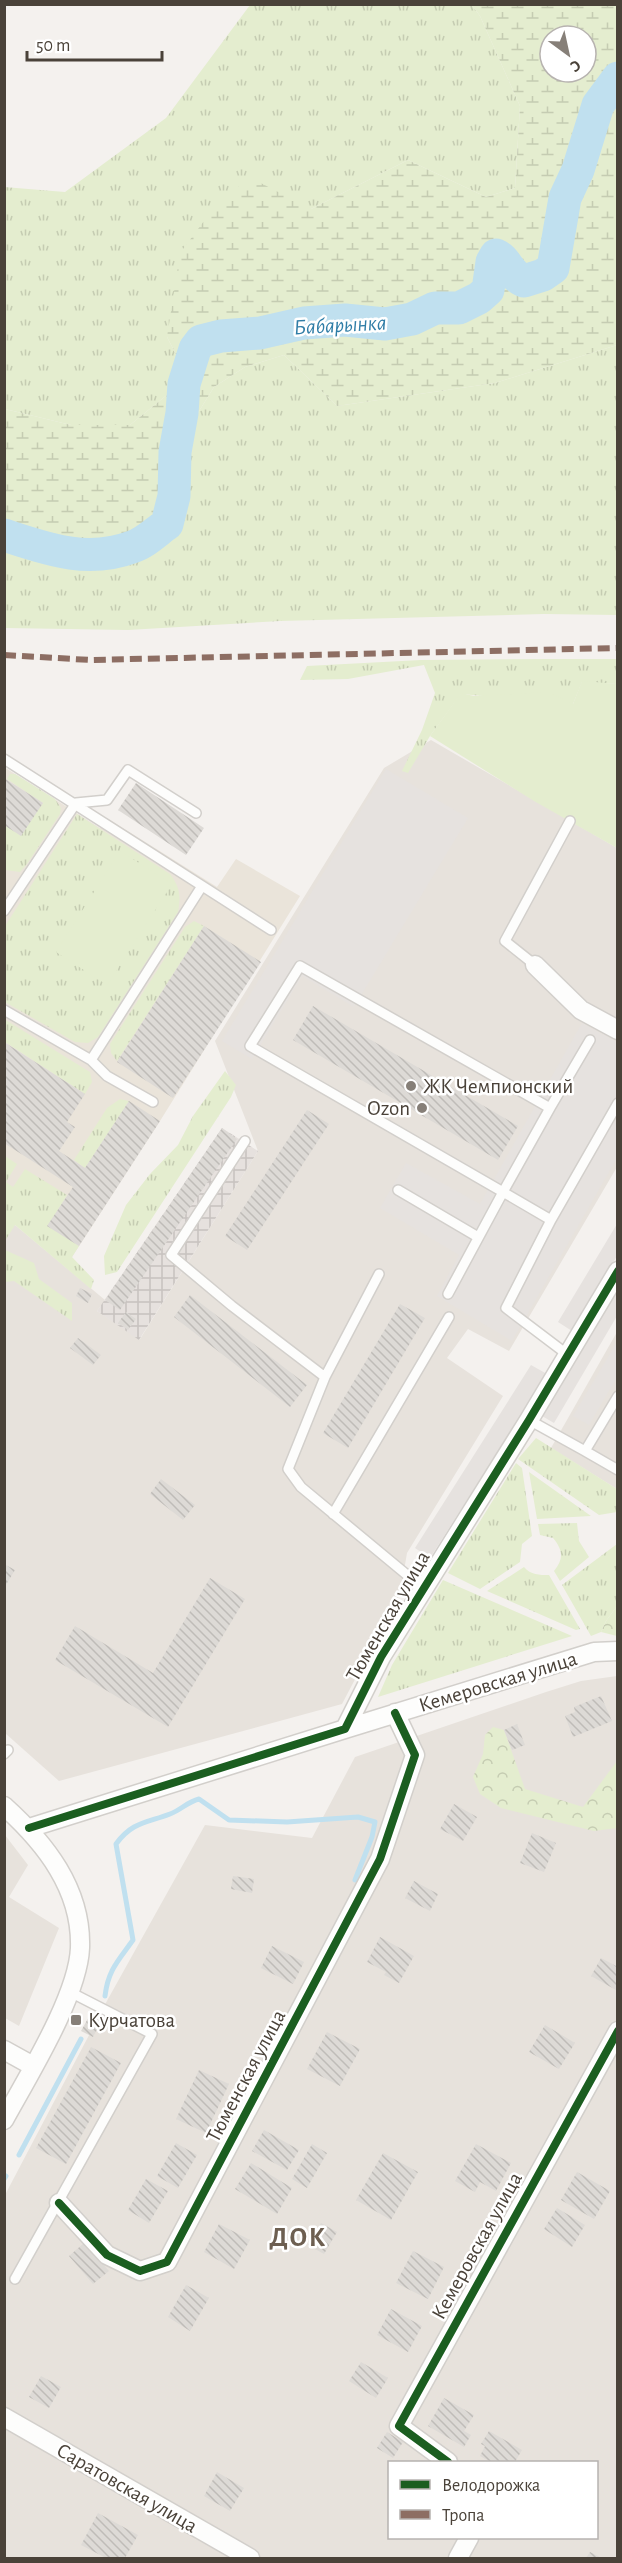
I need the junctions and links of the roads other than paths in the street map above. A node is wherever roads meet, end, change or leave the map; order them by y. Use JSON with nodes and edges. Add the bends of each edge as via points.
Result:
{"nodes":[{"id":1,"x":4,"y":759,"type":"edge"},
{"id":2,"x":76,"y":803,"type":"junction"},
{"id":3,"x":196,"y":813,"type":"dead end"},
{"id":4,"x":570,"y":821,"type":"dead end"},
{"id":5,"x":202,"y":886,"type":"junction"},
{"id":6,"x":4,"y":910,"type":"edge"},
{"id":7,"x":271,"y":930,"type":"dead end"},
{"id":8,"x":535,"y":965,"type":"joint"},
{"id":9,"x":4,"y":1010,"type":"edge"},
{"id":10,"x":618,"y":1030,"type":"edge"},
{"id":11,"x":590,"y":1040,"type":"dead end"},
{"id":12,"x":91,"y":1060,"type":"junction"},
{"id":13,"x":153,"y":1102,"type":"dead end"},
{"id":14,"x":618,"y":1103,"type":"edge"},
{"id":15,"x":550,"y":1108,"type":"junction"},
{"id":16,"x":245,"y":1141,"type":"dead end"},
{"id":17,"x":398,"y":1190,"type":"dead end"},
{"id":18,"x":503,"y":1192,"type":"junction"},
{"id":19,"x":551,"y":1220,"type":"junction"},
{"id":20,"x":478,"y":1237,"type":"junction"},
{"id":21,"x":618,"y":1271,"type":"edge"},
{"id":22,"x":379,"y":1274,"type":"dead end"},
{"id":23,"x":448,"y":1294,"type":"dead end"},
{"id":24,"x":449,"y":1317,"type":"dead end"},
{"id":25,"x":568,"y":1355,"type":"junction"},
{"id":26,"x":325,"y":1377,"type":"junction"},
{"id":27,"x":618,"y":1396,"type":"edge"},
{"id":28,"x":529,"y":1420,"type":"junction"},
{"id":29,"x":585,"y":1451,"type":"junction"},
{"id":30,"x":618,"y":1470,"type":"edge"},
{"id":31,"x":333,"y":1514,"type":"junction"},
{"id":32,"x":424,"y":1589,"type":"junction"},
{"id":33,"x":618,"y":1651,"type":"edge"},
{"id":34,"x":395,"y":1713,"type":"junction"},
{"id":35,"x":345,"y":1729,"type":"junction"},
{"id":36,"x":4,"y":1806,"type":"edge"},
{"id":37,"x":29,"y":1828,"type":"junction"},
{"id":38,"x":70,"y":1992,"type":"junction"},
{"id":39,"x":618,"y":2031,"type":"edge"},
{"id":40,"x":4,"y":2050,"type":"edge"},
{"id":41,"x":33,"y":2066,"type":"junction"},
{"id":42,"x":4,"y":2120,"type":"edge"},
{"id":43,"x":59,"y":2203,"type":"junction"},
{"id":44,"x":15,"y":2279,"type":"dead end"},
{"id":45,"x":4,"y":2417,"type":"edge"},
{"id":46,"x":445,"y":2461,"type":"edge"},
{"id":47,"x":468,"y":2539,"type":"edge"},
{"id":48,"x":250,"y":2559,"type":"edge"},
{"id":49,"x":458,"y":2559,"type":"edge"}],
"edges":[{"from":1,"to":2,"type":"lane"},
{"from":2,"to":3,"type":"lane","via":[[107,800],[128,770]]},
{"from":2,"to":5,"type":"lane"},
{"from":2,"to":6,"type":"lane"},
{"from":4,"to":8,"type":"lane","via":[[506,941]]},
{"from":5,"to":7,"type":"lane"},
{"from":5,"to":12,"type":"lane"},
{"from":8,"to":10,"type":"street","via":[[581,1010]]},
{"from":9,"to":12,"type":"lane"},
{"from":11,"to":15,"type":"lane"},
{"from":12,"to":13,"type":"lane","via":[[107,1076]]},
{"from":14,"to":19,"type":"lane"},
{"from":15,"to":18,"type":"lane"},
{"from":15,"to":18,"type":"lane","via":[[300,966],[250,1046]]},
{"from":16,"to":26,"type":"lane","via":[[171,1255]]},
{"from":17,"to":20,"type":"lane"},
{"from":18,"to":19,"type":"lane"},
{"from":18,"to":20,"type":"lane"},
{"from":19,"to":25,"type":"lane","via":[[506,1308]]},
{"from":20,"to":23,"type":"lane"},
{"from":21,"to":25,"type":"street","name":"Тюменская улица"},
{"from":22,"to":26,"type":"lane"},
{"from":24,"to":31,"type":"lane"},
{"from":25,"to":28,"type":"street","name":"Тюменская улица"},
{"from":26,"to":31,"type":"lane","via":[[288,1469],[300,1487]]},
{"from":27,"to":29,"type":"lane"},
{"from":28,"to":29,"type":"lane"},
{"from":28,"to":32,"type":"street","name":"Тюменская улица"},
{"from":29,"to":30,"type":"lane"},
{"from":31,"to":32,"type":"lane"},
{"from":32,"to":35,"type":"street","name":"Тюменская улица","via":[[381,1657]]},
{"from":33,"to":34,"type":"street","name":"Кемеровская улица","via":[[594,1652]]},
{"from":34,"to":35,"type":"street","name":"Кемеровская улица"},
{"from":34,"to":43,"type":"street","name":"Тюменская улица","via":[[415,1755],[380,1858],[167,2262],[140,2271],[107,2255]]},
{"from":35,"to":37,"type":"street"},
{"from":36,"to":37,"type":"street"},
{"from":37,"to":38,"type":"street","via":[[68,1886],[77,1916],[80,1948]]},
{"from":38,"to":41,"type":"street"},
{"from":38,"to":43,"type":"lane","via":[[152,2034]]},
{"from":39,"to":46,"type":"street","name":"Кемеровская улица","via":[[399,2426]]},
{"from":40,"to":41,"type":"street"},
{"from":41,"to":42,"type":"street"},
{"from":43,"to":44,"type":"lane"},
{"from":45,"to":48,"type":"street","name":"Саратовская улица"},
{"from":47,"to":49,"type":"street"}]}
